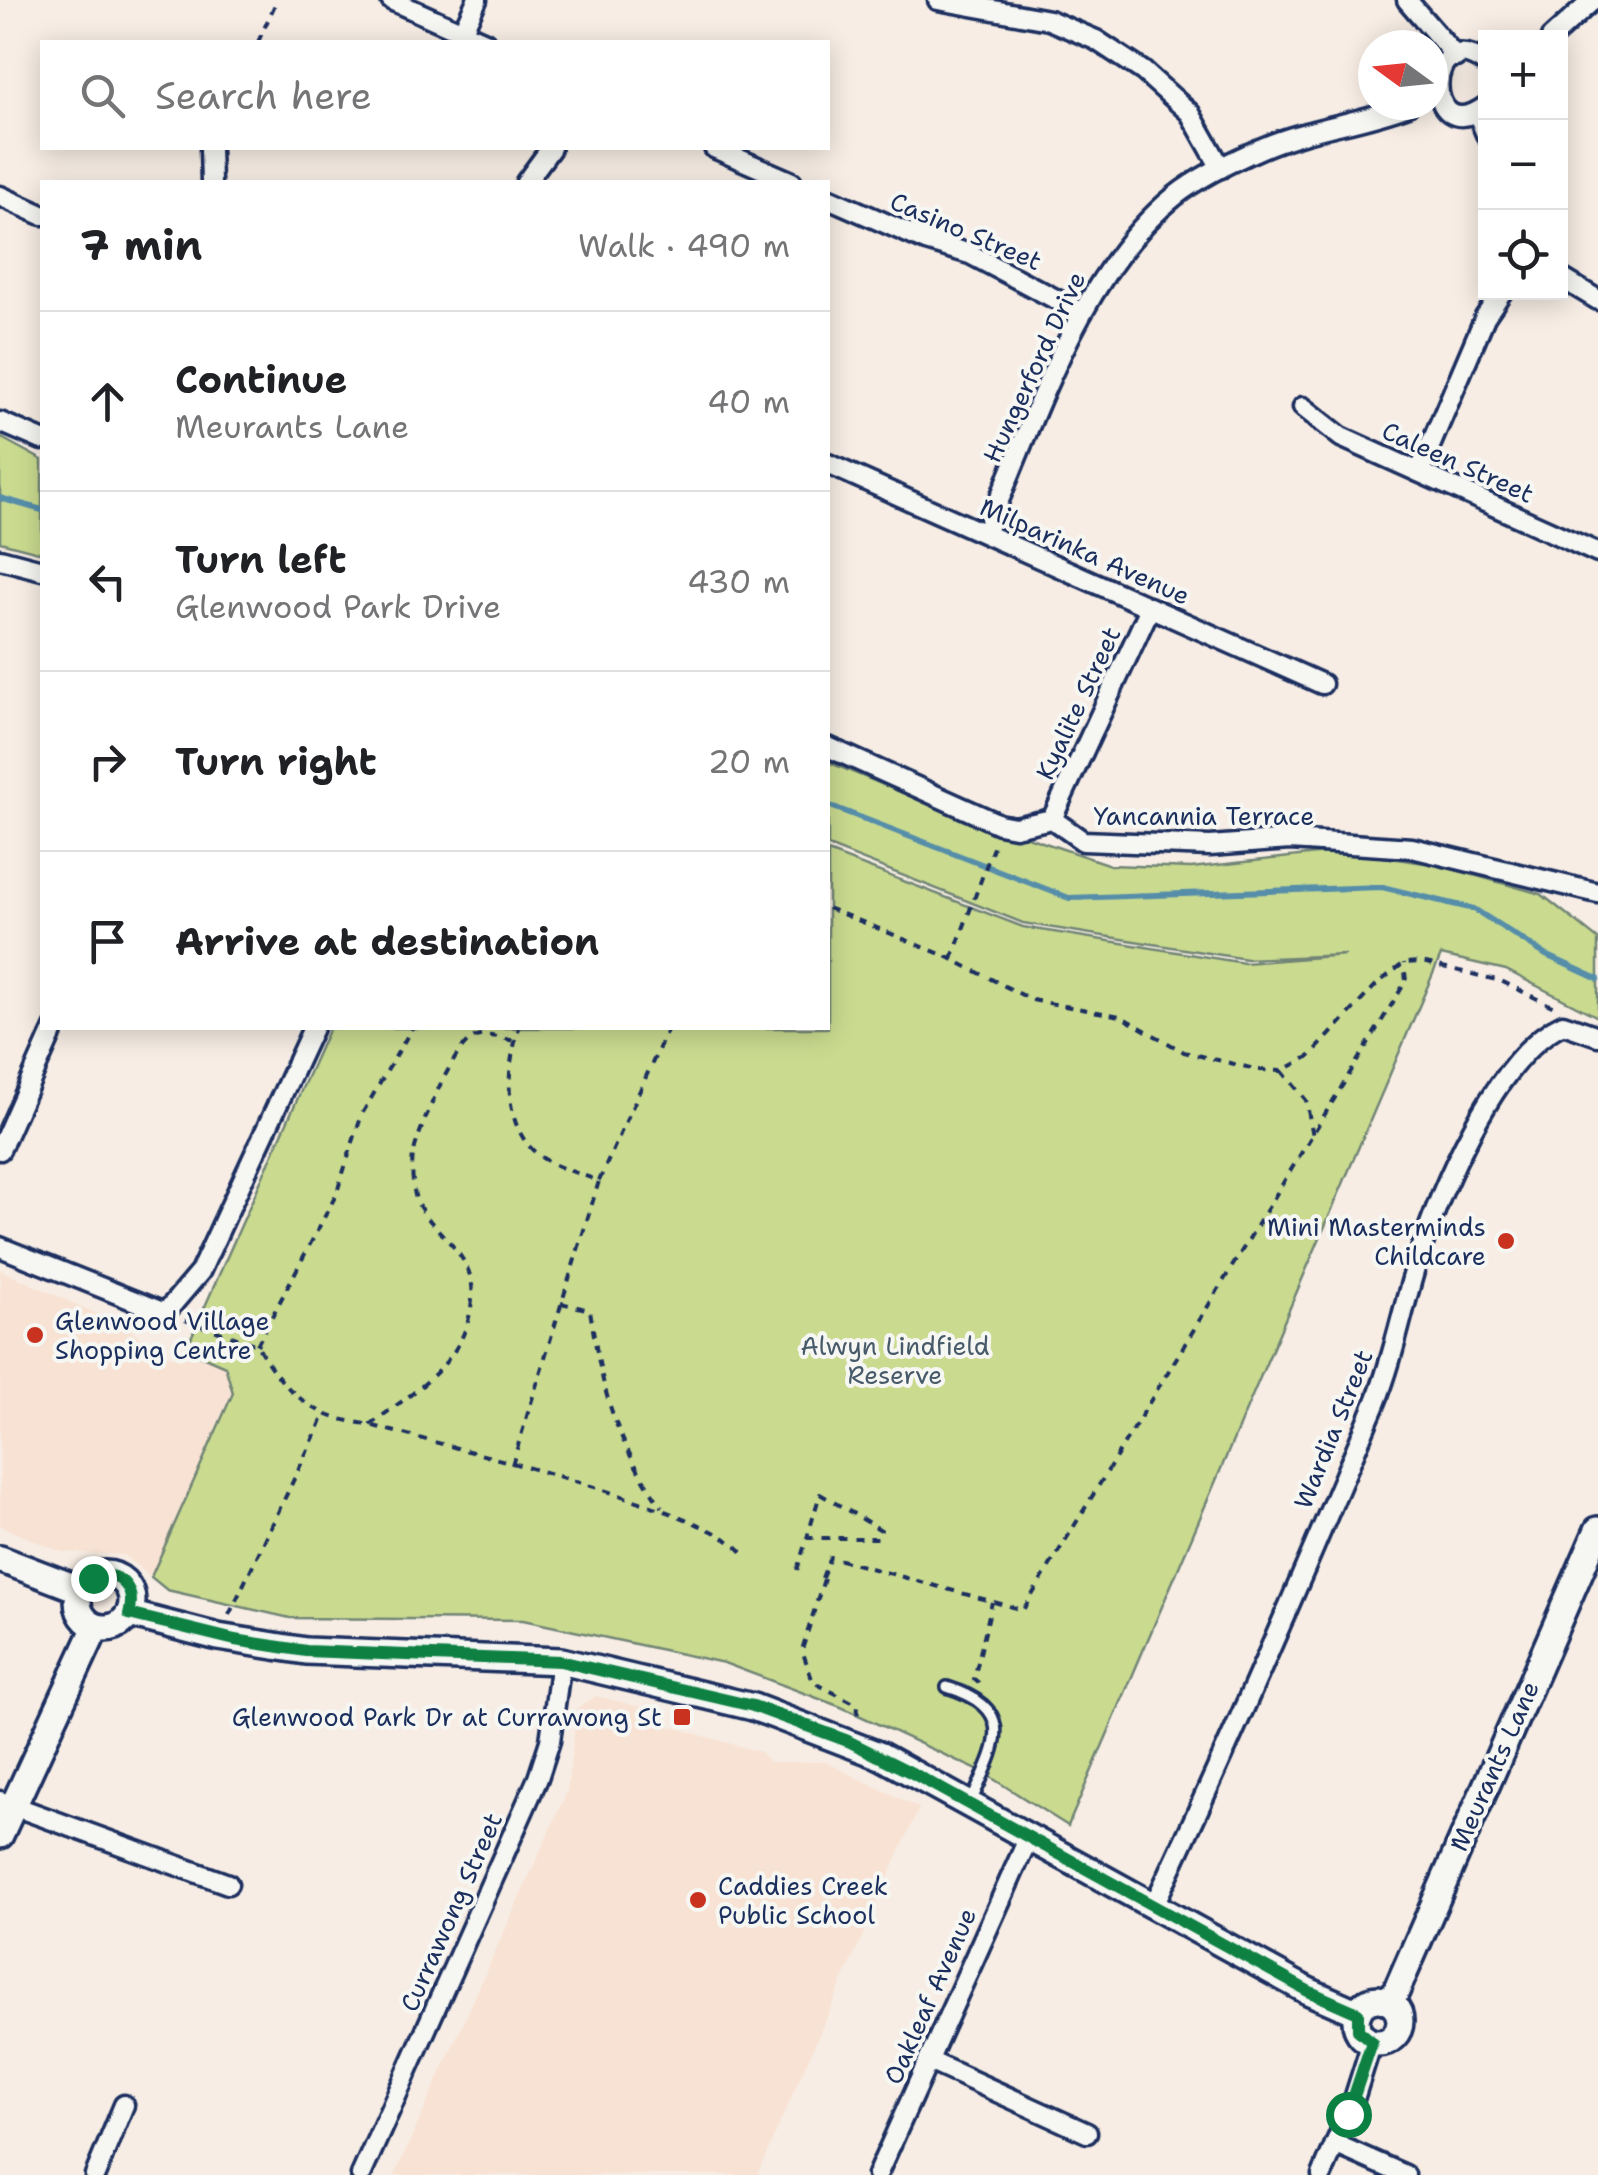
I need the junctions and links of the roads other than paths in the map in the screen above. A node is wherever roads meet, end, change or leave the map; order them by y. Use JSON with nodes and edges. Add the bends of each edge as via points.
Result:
{"nodes":[{"id":1,"x":392,"y":0,"type":"edge"},
{"id":2,"x":477,"y":0,"type":"edge"},
{"id":3,"x":938,"y":0,"type":"edge"},
{"id":4,"x":1407,"y":0,"type":"edge"},
{"id":5,"x":1593,"y":0,"type":"edge"},
{"id":6,"x":1559,"y":30,"type":"edge"},
{"id":7,"x":462,"y":32,"type":"junction"},
{"id":8,"x":480,"y":40,"type":"edge"},
{"id":9,"x":1456,"y":57,"type":"junction"},
{"id":10,"x":1478,"y":60,"type":"edge"},
{"id":11,"x":1448,"y":63,"type":"edge"},
{"id":12,"x":1448,"y":106,"type":"edge"},
{"id":13,"x":1478,"y":110,"type":"edge"},
{"id":14,"x":1358,"y":119,"type":"edge"},
{"id":15,"x":210,"y":150,"type":"edge"},
{"id":16,"x":550,"y":150,"type":"edge"},
{"id":17,"x":719,"y":150,"type":"edge"},
{"id":18,"x":1221,"y":168,"type":"junction"},
{"id":19,"x":211,"y":180,"type":"edge"},
{"id":20,"x":527,"y":180,"type":"edge"},
{"id":21,"x":787,"y":180,"type":"edge"},
{"id":22,"x":0,"y":196,"type":"edge"},
{"id":23,"x":830,"y":199,"type":"edge"},
{"id":24,"x":40,"y":214,"type":"edge"},
{"id":25,"x":1568,"y":282,"type":"edge"},
{"id":26,"x":1497,"y":300,"type":"edge"},
{"id":27,"x":1598,"y":300,"type":"edge"},
{"id":28,"x":1082,"y":313,"type":"junction"},
{"id":29,"x":1303,"y":407,"type":"dead end"},
{"id":30,"x":0,"y":422,"type":"edge"},
{"id":31,"x":40,"y":439,"type":"edge"},
{"id":32,"x":830,"y":465,"type":"edge"},
{"id":33,"x":1419,"y":472,"type":"junction"},
{"id":34,"x":985,"y":533,"type":"junction"},
{"id":35,"x":1598,"y":553,"type":"edge"},
{"id":36,"x":0,"y":558,"type":"edge"},
{"id":37,"x":40,"y":569,"type":"edge"},
{"id":38,"x":1150,"y":608,"type":"junction"},
{"id":39,"x":1322,"y":684,"type":"dead end"},
{"id":40,"x":830,"y":748,"type":"edge"},
{"id":41,"x":1052,"y":820,"type":"junction"},
{"id":42,"x":1598,"y":893,"type":"edge"},
{"id":43,"x":53,"y":1030,"type":"edge"},
{"id":44,"x":312,"y":1030,"type":"edge"},
{"id":45,"x":1598,"y":1036,"type":"edge"},
{"id":46,"x":0,"y":1150,"type":"edge"},
{"id":47,"x":0,"y":1246,"type":"edge"},
{"id":48,"x":1598,"y":1530,"type":"edge"},
{"id":49,"x":0,"y":1559,"type":"edge"},
{"id":50,"x":81,"y":1590,"type":"junction"},
{"id":51,"x":129,"y":1614,"type":"junction"},
{"id":52,"x":96,"y":1627,"type":"junction"},
{"id":53,"x":560,"y":1661,"type":"junction"},
{"id":54,"x":947,"y":1687,"type":"dead end"},
{"id":55,"x":6,"y":1804,"type":"edge"},
{"id":56,"x":970,"y":1805,"type":"junction"},
{"id":57,"x":0,"y":1835,"type":"edge"},
{"id":58,"x":1029,"y":1837,"type":"junction"},
{"id":59,"x":228,"y":1884,"type":"dead end"},
{"id":60,"x":1154,"y":1905,"type":"junction"},
{"id":61,"x":1391,"y":2003,"type":"junction"},
{"id":62,"x":1358,"y":2013,"type":"junction"},
{"id":63,"x":1372,"y":2042,"type":"junction"},
{"id":64,"x":930,"y":2061,"type":"junction"},
{"id":65,"x":124,"y":2105,"type":"dead end"},
{"id":66,"x":1087,"y":2133,"type":"dead end"},
{"id":67,"x":1335,"y":2144,"type":"junction"},
{"id":68,"x":95,"y":2175,"type":"edge"},
{"id":69,"x":361,"y":2175,"type":"edge"},
{"id":70,"x":876,"y":2175,"type":"edge"},
{"id":71,"x":1322,"y":2175,"type":"edge"},
{"id":72,"x":1405,"y":2175,"type":"edge"}],
"edges":[{"from":1,"to":7,"type":"street"},
{"from":2,"to":7,"type":"street"},
{"from":3,"to":18,"type":"street","via":[[1050,20],[1096,40],[1190,113]]},
{"from":4,"to":9,"type":"street"},
{"from":5,"to":6,"type":"street"},
{"from":7,"to":8,"type":"street"},
{"from":9,"to":10,"type":"street"},
{"from":9,"to":11,"type":"street"},
{"from":12,"to":13,"type":"street","via":[[1457,114]]},
{"from":14,"to":18,"type":"street","name":"Hungerford Drive","via":[[1266,146]]},
{"from":15,"to":19,"type":"street"},
{"from":16,"to":20,"type":"street"},
{"from":17,"to":21,"type":"street"},
{"from":18,"to":28,"type":"street","name":"Hungerford Drive","via":[[1175,196],[1138,232]]},
{"from":22,"to":24,"type":"street"},
{"from":23,"to":28,"type":"street","name":"Casino Street","via":[[970,254]]},
{"from":25,"to":27,"type":"street"},
{"from":26,"to":33,"type":"street"},
{"from":28,"to":34,"type":"street","name":"Hungerford Drive"},
{"from":29,"to":33,"type":"street","name":"Caleen Street","via":[[1342,437]]},
{"from":30,"to":31,"type":"street"},
{"from":32,"to":34,"type":"street","name":"Milparinka Avenue"},
{"from":33,"to":35,"type":"street","name":"Caleen Street"},
{"from":34,"to":38,"type":"street","name":"Milparinka Avenue"},
{"from":36,"to":37,"type":"street"},
{"from":38,"to":39,"type":"street","name":"Milparinka Avenue"},
{"from":38,"to":41,"type":"street","name":"Kyalite Street"},
{"from":40,"to":41,"type":"street","via":[[1000,824],[1015,828]]},
{"from":41,"to":42,"type":"street","name":"Yancannia Terrace","via":[[1083,841],[1210,846],[1290,840],[1412,848]]},
{"from":43,"to":46,"type":"street"},
{"from":44,"to":47,"type":"street","via":[[200,1272],[165,1313]]},
{"from":45,"to":60,"type":"street","name":"Wardia Street","via":[[1563,1024],[1540,1034],[1514,1063],[1466,1146],[1417,1262],[1377,1398]]},
{"from":48,"to":61,"type":"street","name":"Meurants Lane"},
{"from":49,"to":50,"type":"street"},
{"from":50,"to":51,"type":"street","via":[[93,1578],[119,1578],[130,1590]]},
{"from":50,"to":52,"type":"street","via":[[82,1616]]},
{"from":51,"to":52,"type":"street","via":[[118,1625]]},
{"from":51,"to":53,"type":"street","via":[[306,1651]]},
{"from":52,"to":55,"type":"street"},
{"from":53,"to":56,"type":"street","via":[[691,1689],[799,1722],[881,1756]]},
{"from":53,"to":69,"type":"street","name":"Currawong Street","via":[[538,1778]]},
{"from":54,"to":56,"type":"lane","via":[[975,1696],[992,1712],[998,1731]]},
{"from":55,"to":57,"type":"street"},
{"from":55,"to":59,"type":"street"},
{"from":56,"to":58,"type":"street"},
{"from":58,"to":60,"type":"street"},
{"from":58,"to":64,"type":"street","name":"Oakleaf Avenue"},
{"from":60,"to":62,"type":"street"},
{"from":61,"to":62,"type":"street","via":[[1370,2000]]},
{"from":61,"to":63,"type":"street","via":[[1399,2029],[1389,2040]]},
{"from":62,"to":63,"type":"street","via":[[1358,2030]]},
{"from":63,"to":67,"type":"street"},
{"from":64,"to":66,"type":"street"},
{"from":64,"to":70,"type":"street","name":"Oakleaf Avenue"},
{"from":65,"to":68,"type":"street"},
{"from":67,"to":71,"type":"street"},
{"from":67,"to":72,"type":"street"}]}
